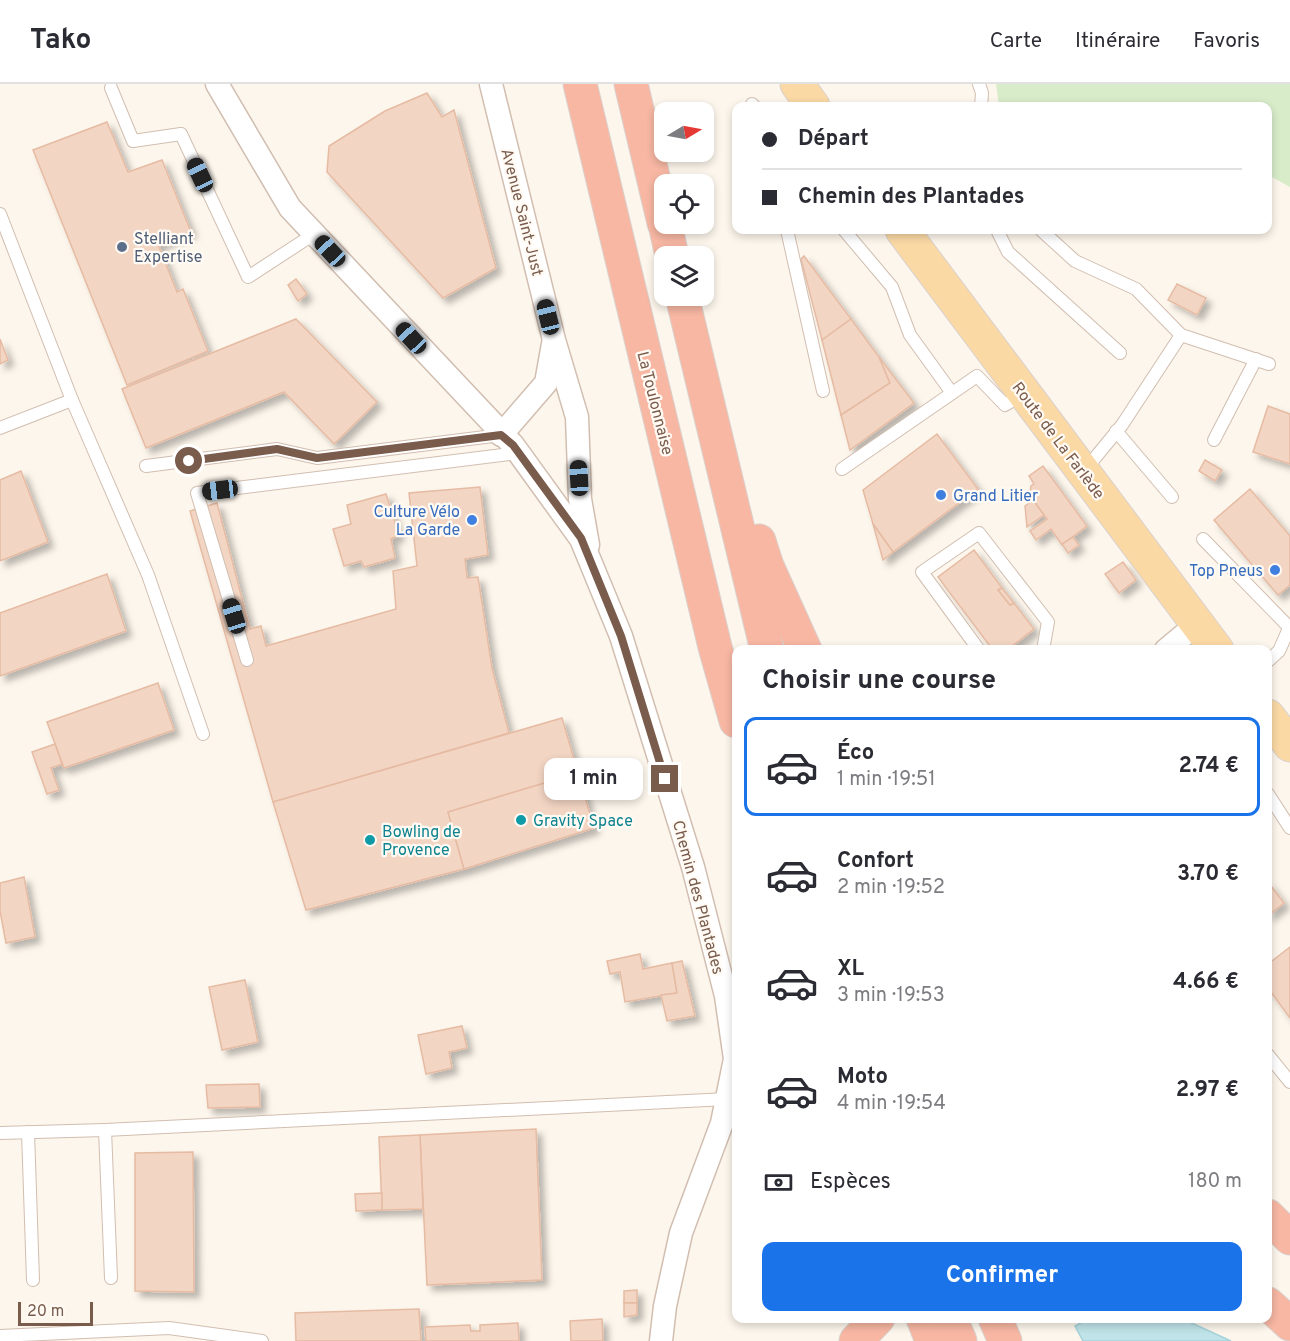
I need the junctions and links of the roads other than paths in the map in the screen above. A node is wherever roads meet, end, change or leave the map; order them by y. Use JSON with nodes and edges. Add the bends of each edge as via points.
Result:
{"nodes":[{"id":1,"x":217,"y":84,"type":"edge"},
{"id":2,"x":491,"y":84,"type":"edge"},
{"id":3,"x":580,"y":84,"type":"edge"},
{"id":4,"x":632,"y":84,"type":"edge"},
{"id":5,"x":797,"y":84,"type":"edge"},
{"id":6,"x":980,"y":84,"type":"edge"},
{"id":7,"x":111,"y":88,"type":"dead end"},
{"id":8,"x":810,"y":102,"type":"edge"},
{"id":9,"x":981,"y":102,"type":"edge"},
{"id":10,"x":654,"y":177,"type":"edge"},
{"id":11,"x":0,"y":214,"type":"edge"},
{"id":12,"x":314,"y":234,"type":"junction"},
{"id":13,"x":788,"y":234,"type":"edge"},
{"id":14,"x":847,"y":234,"type":"edge"},
{"id":15,"x":905,"y":234,"type":"edge"},
{"id":16,"x":999,"y":234,"type":"edge"},
{"id":17,"x":1045,"y":234,"type":"edge"},
{"id":18,"x":684,"y":306,"type":"edge"},
{"id":19,"x":690,"y":332,"type":"junction"},
{"id":20,"x":1181,"y":335,"type":"junction"},
{"id":21,"x":554,"y":340,"type":"junction"},
{"id":22,"x":1120,"y":353,"type":"dead end"},
{"id":23,"x":1256,"y":359,"type":"junction"},
{"id":24,"x":1269,"y":364,"type":"dead end"},
{"id":25,"x":823,"y":391,"type":"dead end"},
{"id":26,"x":952,"y":393,"type":"junction"},
{"id":27,"x":1025,"y":393,"type":"junction"},
{"id":28,"x":72,"y":400,"type":"junction"},
{"id":29,"x":0,"y":428,"type":"edge"},
{"id":30,"x":1116,"y":431,"type":"junction"},
{"id":31,"x":501,"y":435,"type":"junction"},
{"id":32,"x":1214,"y":440,"type":"dead end"},
{"id":33,"x":518,"y":453,"type":"junction"},
{"id":34,"x":146,"y":466,"type":"dead end"},
{"id":35,"x":842,"y":469,"type":"dead end"},
{"id":36,"x":1083,"y":472,"type":"junction"},
{"id":37,"x":1172,"y":496,"type":"dead end"},
{"id":38,"x":1203,"y":539,"type":"dead end"},
{"id":39,"x":592,"y":567,"type":"junction"},
{"id":40,"x":1197,"y":624,"type":"junction"},
{"id":41,"x":1290,"y":626,"type":"edge"},
{"id":42,"x":766,"y":645,"type":"edge"},
{"id":43,"x":803,"y":645,"type":"edge"},
{"id":44,"x":975,"y":645,"type":"edge"},
{"id":45,"x":1044,"y":645,"type":"edge"},
{"id":46,"x":1172,"y":645,"type":"edge"},
{"id":47,"x":1212,"y":645,"type":"edge"},
{"id":48,"x":1272,"y":657,"type":"edge"},
{"id":49,"x":247,"y":660,"type":"dead end"},
{"id":50,"x":732,"y":707,"type":"edge"},
{"id":51,"x":203,"y":734,"type":"dead end"},
{"id":52,"x":1272,"y":800,"type":"edge"},
{"id":53,"x":1290,"y":828,"type":"edge"},
{"id":54,"x":732,"y":1038,"type":"edge"},
{"id":55,"x":1272,"y":1060,"type":"edge"},
{"id":56,"x":732,"y":1074,"type":"edge"},
{"id":57,"x":1290,"y":1082,"type":"edge"},
{"id":58,"x":727,"y":1099,"type":"junction"},
{"id":59,"x":105,"y":1130,"type":"junction"},
{"id":60,"x":0,"y":1132,"type":"edge"},
{"id":61,"x":28,"y":1132,"type":"junction"},
{"id":62,"x":1272,"y":1220,"type":"edge"},
{"id":63,"x":1290,"y":1238,"type":"edge"},
{"id":64,"x":111,"y":1278,"type":"dead end"},
{"id":65,"x":33,"y":1281,"type":"dead end"},
{"id":66,"x":1272,"y":1308,"type":"edge"},
{"id":67,"x":873,"y":1323,"type":"edge"},
{"id":68,"x":924,"y":1323,"type":"edge"},
{"id":69,"x":952,"y":1323,"type":"edge"},
{"id":70,"x":997,"y":1323,"type":"edge"},
{"id":71,"x":1290,"y":1324,"type":"edge"},
{"id":72,"x":0,"y":1336,"type":"edge"},
{"id":73,"x":262,"y":1341,"type":"edge"},
{"id":74,"x":661,"y":1341,"type":"edge"},
{"id":75,"x":856,"y":1341,"type":"edge"},
{"id":76,"x":932,"y":1341,"type":"edge"},
{"id":77,"x":960,"y":1341,"type":"edge"},
{"id":78,"x":1005,"y":1341,"type":"edge"}],
"edges":[{"from":1,"to":12,"type":"street","name":"Chemin des Plantades","via":[[290,208]]},
{"from":2,"to":21,"type":"street","name":"Avenue Saint-Just"},
{"from":3,"to":50,"type":"highway","name":"La Toulonnaise"},
{"from":4,"to":10,"type":"highway"},
{"from":5,"to":8,"type":"main road"},
{"from":6,"to":9,"type":"lane"},
{"from":7,"to":12,"type":"lane","via":[[133,141],[181,134],[248,277]]},
{"from":11,"to":28,"type":"lane"},
{"from":12,"to":31,"type":"street","name":"Chemin des Plantades"},
{"from":13,"to":25,"type":"lane"},
{"from":14,"to":26,"type":"lane","via":[[892,287],[910,334]]},
{"from":15,"to":27,"type":"main road","name":"Route de La Farlède"},
{"from":16,"to":22,"type":"lane","via":[[1008,252]]},
{"from":17,"to":20,"type":"lane","via":[[1075,261],[1136,289]]},
{"from":18,"to":19,"type":"highway"},
{"from":19,"to":42,"type":"highway"},
{"from":19,"to":43,"type":"highway","via":[[767,566]]},
{"from":20,"to":23,"type":"lane"},
{"from":20,"to":30,"type":"lane"},
{"from":21,"to":31,"type":"street","name":"Avenue Saint-Just","via":[[546,382]]},
{"from":21,"to":39,"type":"street","name":"Avenue Saint-Just","via":[[577,417],[580,499]]},
{"from":23,"to":24,"type":"lane"},
{"from":23,"to":32,"type":"lane"},
{"from":26,"to":27,"type":"lane","via":[[977,376],[1005,405]]},
{"from":26,"to":35,"type":"lane"},
{"from":27,"to":36,"type":"main road","name":"Route de La Farlède"},
{"from":28,"to":29,"type":"lane"},
{"from":28,"to":51,"type":"lane","via":[[148,574]]},
{"from":30,"to":36,"type":"lane"},
{"from":30,"to":37,"type":"lane"},
{"from":31,"to":33,"type":"street","name":"Chemin des Plantades"},
{"from":31,"to":34,"type":"lane","via":[[317,458],[277,449]]},
{"from":33,"to":39,"type":"street","name":"Chemin des Plantades","via":[[581,538]]},
{"from":33,"to":49,"type":"lane","via":[[197,493]]},
{"from":36,"to":40,"type":"main road","name":"Route de La Farlède"},
{"from":38,"to":41,"type":"lane"},
{"from":39,"to":54,"type":"street","name":"Chemin des Plantades","via":[[621,636],[689,856],[726,996]]},
{"from":40,"to":46,"type":"street"},
{"from":40,"to":47,"type":"main road","name":"Route de La Farlède"},
{"from":41,"to":48,"type":"lane"},
{"from":44,"to":45,"type":"lane","via":[[922,572],[979,533],[1048,622]]},
{"from":52,"to":53,"type":"lane"},
{"from":55,"to":57,"type":"lane"},
{"from":56,"to":58,"type":"street","name":"Chemin des Plantades"},
{"from":58,"to":59,"type":"lane"},
{"from":58,"to":74,"type":"street","name":"Chemin des Plantades","via":[[722,1124],[681,1233],[664,1306]]},
{"from":59,"to":61,"type":"lane"},
{"from":59,"to":64,"type":"lane"},
{"from":60,"to":61,"type":"lane"},
{"from":61,"to":65,"type":"lane"},
{"from":62,"to":63,"type":"highway"},
{"from":66,"to":71,"type":"highway"},
{"from":67,"to":75,"type":"highway"},
{"from":68,"to":76,"type":"highway"},
{"from":69,"to":77,"type":"highway"},
{"from":70,"to":78,"type":"highway"},
{"from":72,"to":73,"type":"lane","via":[[169,1328]]}]}
